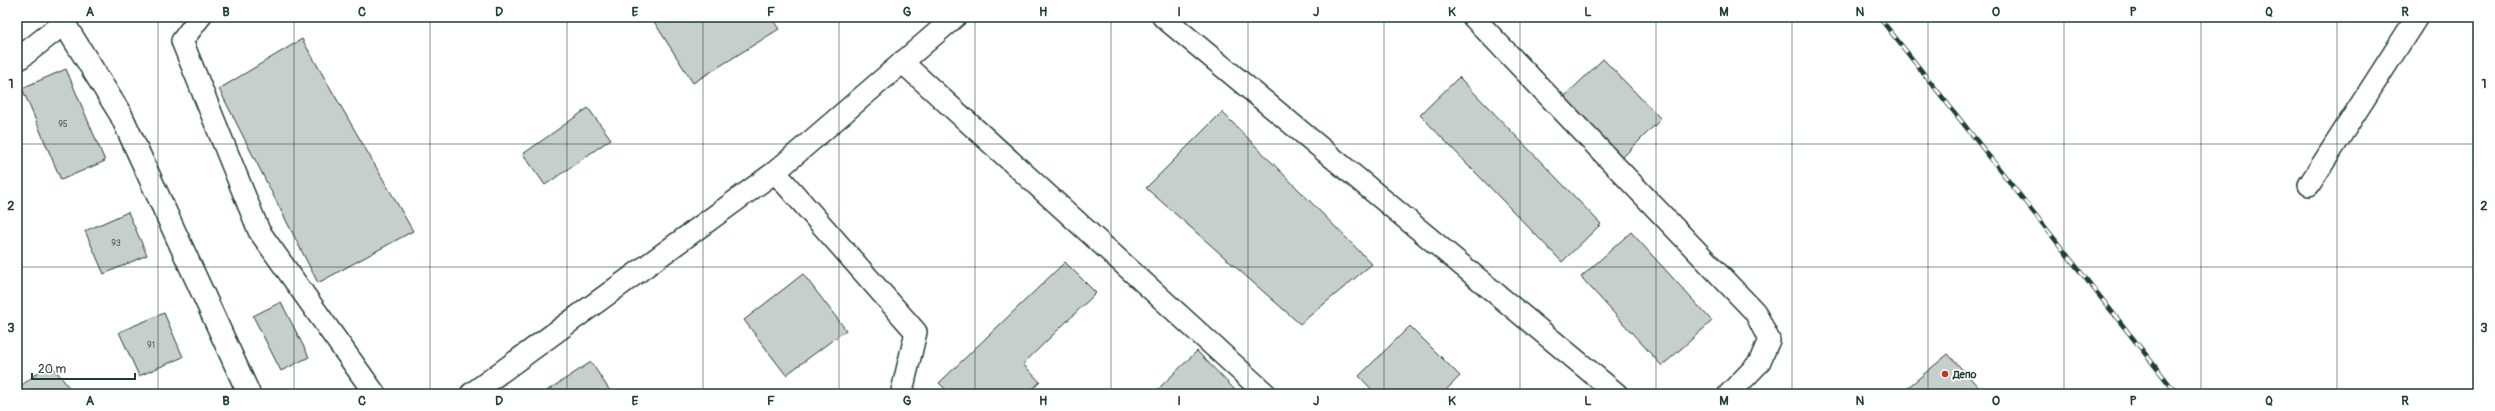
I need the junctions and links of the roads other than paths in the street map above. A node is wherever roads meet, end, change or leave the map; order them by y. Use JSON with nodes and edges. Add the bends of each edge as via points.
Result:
{"nodes":[{"id":1,"x":200,"y":17,"type":"edge"},
{"id":2,"x":955,"y":17,"type":"edge"},
{"id":3,"x":1162,"y":17,"type":"edge"},
{"id":4,"x":1473,"y":17,"type":"edge"},
{"id":5,"x":2417,"y":17,"type":"edge"},
{"id":6,"x":62,"y":20,"type":"edge"},
{"id":7,"x":17,"y":60,"type":"edge"},
{"id":8,"x":902,"y":62,"type":"junction"},
{"id":9,"x":775,"y":172,"type":"junction"},
{"id":10,"x":2309,"y":185,"type":"dead end"},
{"id":11,"x":249,"y":394,"type":"edge"},
{"id":12,"x":374,"y":394,"type":"edge"},
{"id":13,"x":471,"y":394,"type":"edge"},
{"id":14,"x":905,"y":394,"type":"edge"},
{"id":15,"x":1266,"y":394,"type":"edge"},
{"id":16,"x":1617,"y":394,"type":"edge"},
{"id":17,"x":1729,"y":394,"type":"edge"}],
"edges":[{"from":1,"to":12,"type":"lane","via":[[182,41],[259,231]]},
{"from":2,"to":8,"type":"lane"},
{"from":3,"to":16,"type":"lane"},
{"from":4,"to":17,"type":"lane","via":[[1755,312],[1769,340],[1759,363]]},
{"from":5,"to":10,"type":"lane"},
{"from":6,"to":7,"type":"street"},
{"from":6,"to":11,"type":"street","via":[[121,115]]},
{"from":8,"to":9,"type":"lane"},
{"from":8,"to":15,"type":"lane"},
{"from":9,"to":13,"type":"lane"},
{"from":9,"to":14,"type":"lane","via":[[916,332],[902,391]]}]}
